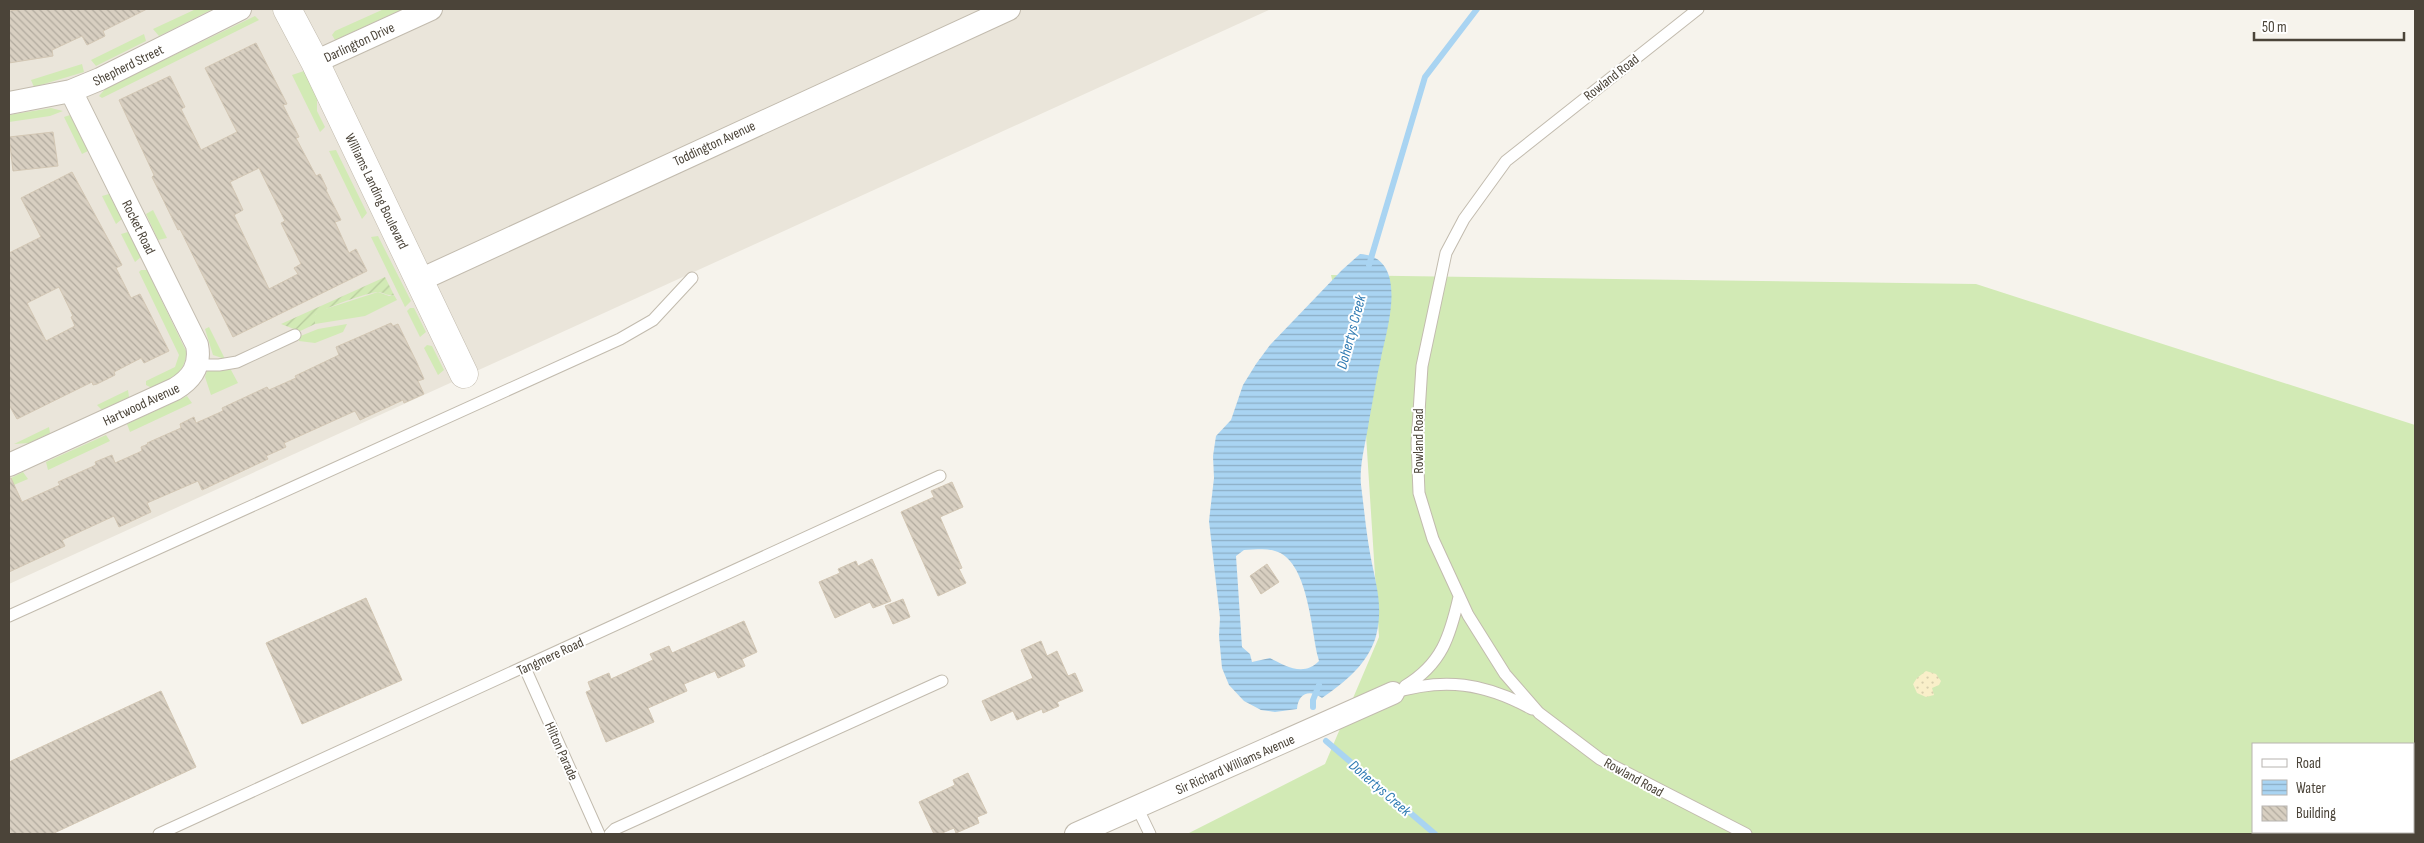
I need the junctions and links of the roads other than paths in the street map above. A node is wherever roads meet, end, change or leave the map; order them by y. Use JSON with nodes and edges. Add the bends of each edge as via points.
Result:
{"nodes":[{"id":1,"x":240,"y":9,"type":"edge"},
{"id":2,"x":287,"y":9,"type":"edge"},
{"id":3,"x":431,"y":9,"type":"edge"},
{"id":4,"x":1009,"y":9,"type":"edge"},
{"id":5,"x":1698,"y":9,"type":"edge"},
{"id":6,"x":315,"y":62,"type":"junction"},
{"id":7,"x":71,"y":91,"type":"junction"},
{"id":8,"x":9,"y":103,"type":"edge"},
{"id":9,"x":692,"y":278,"type":"dead end"},
{"id":10,"x":420,"y":280,"type":"junction"},
{"id":11,"x":295,"y":336,"type":"dead end"},
{"id":12,"x":197,"y":365,"type":"junction"},
{"id":13,"x":464,"y":374,"type":"dead end"},
{"id":14,"x":9,"y":465,"type":"edge"},
{"id":15,"x":940,"y":476,"type":"dead end"},
{"id":16,"x":1458,"y":597,"type":"junction"},
{"id":17,"x":9,"y":616,"type":"edge"},
{"id":18,"x":524,"y":668,"type":"junction"},
{"id":19,"x":942,"y":681,"type":"dead end"},
{"id":20,"x":1393,"y":693,"type":"junction"},
{"id":21,"x":1540,"y":713,"type":"junction"},
{"id":22,"x":1137,"y":807,"type":"junction"},
{"id":23,"x":159,"y":834,"type":"edge"},
{"id":24,"x":598,"y":834,"type":"edge"},
{"id":25,"x":610,"y":834,"type":"edge"},
{"id":26,"x":1076,"y":834,"type":"edge"},
{"id":27,"x":1150,"y":834,"type":"edge"},
{"id":28,"x":1746,"y":834,"type":"edge"}],
"edges":[{"from":1,"to":7,"type":"street","name":"Shepherd Street"},
{"from":2,"to":6,"type":"street","name":"Williams Landing Boulevard"},
{"from":3,"to":6,"type":"street","name":"Darlington Drive"},
{"from":4,"to":10,"type":"street","name":"Toddington Avenue"},
{"from":5,"to":16,"type":"lane","name":"Rowland Road","via":[[1506,161],[1464,219],[1446,253],[1422,366],[1417,443],[1419,493],[1433,538]]},
{"from":6,"to":10,"type":"street","name":"Williams Landing Boulevard"},
{"from":7,"to":8,"type":"street","name":"Shepherd Street"},
{"from":7,"to":12,"type":"street","name":"Rocket Road","via":[[197,345]]},
{"from":9,"to":17,"type":"lane","via":[[653,320],[620,339]]},
{"from":10,"to":13,"type":"street","name":"Williams Landing Boulevard"},
{"from":11,"to":12,"type":"lane","via":[[237,362]]},
{"from":12,"to":14,"type":"street","name":"Hartwood Avenue","via":[[190,378],[175,389]]},
{"from":15,"to":18,"type":"lane","name":"Tangmere Road"},
{"from":16,"to":20,"type":"lane","via":[[1452,631],[1440,653],[1414,680]]},
{"from":16,"to":21,"type":"lane","name":"Rowland Road","via":[[1505,674]]},
{"from":18,"to":23,"type":"lane","name":"Tangmere Road"},
{"from":18,"to":24,"type":"lane","name":"Hilton Parade"},
{"from":19,"to":25,"type":"lane"},
{"from":20,"to":21,"type":"lane","via":[[1440,683],[1473,685],[1516,700]]},
{"from":20,"to":22,"type":"street","name":"Sir Richard Williams Avenue"},
{"from":21,"to":28,"type":"lane","name":"Rowland Road","via":[[1600,759]]},
{"from":22,"to":26,"type":"street","name":"Sir Richard Williams Avenue"},
{"from":22,"to":27,"type":"lane"}]}
